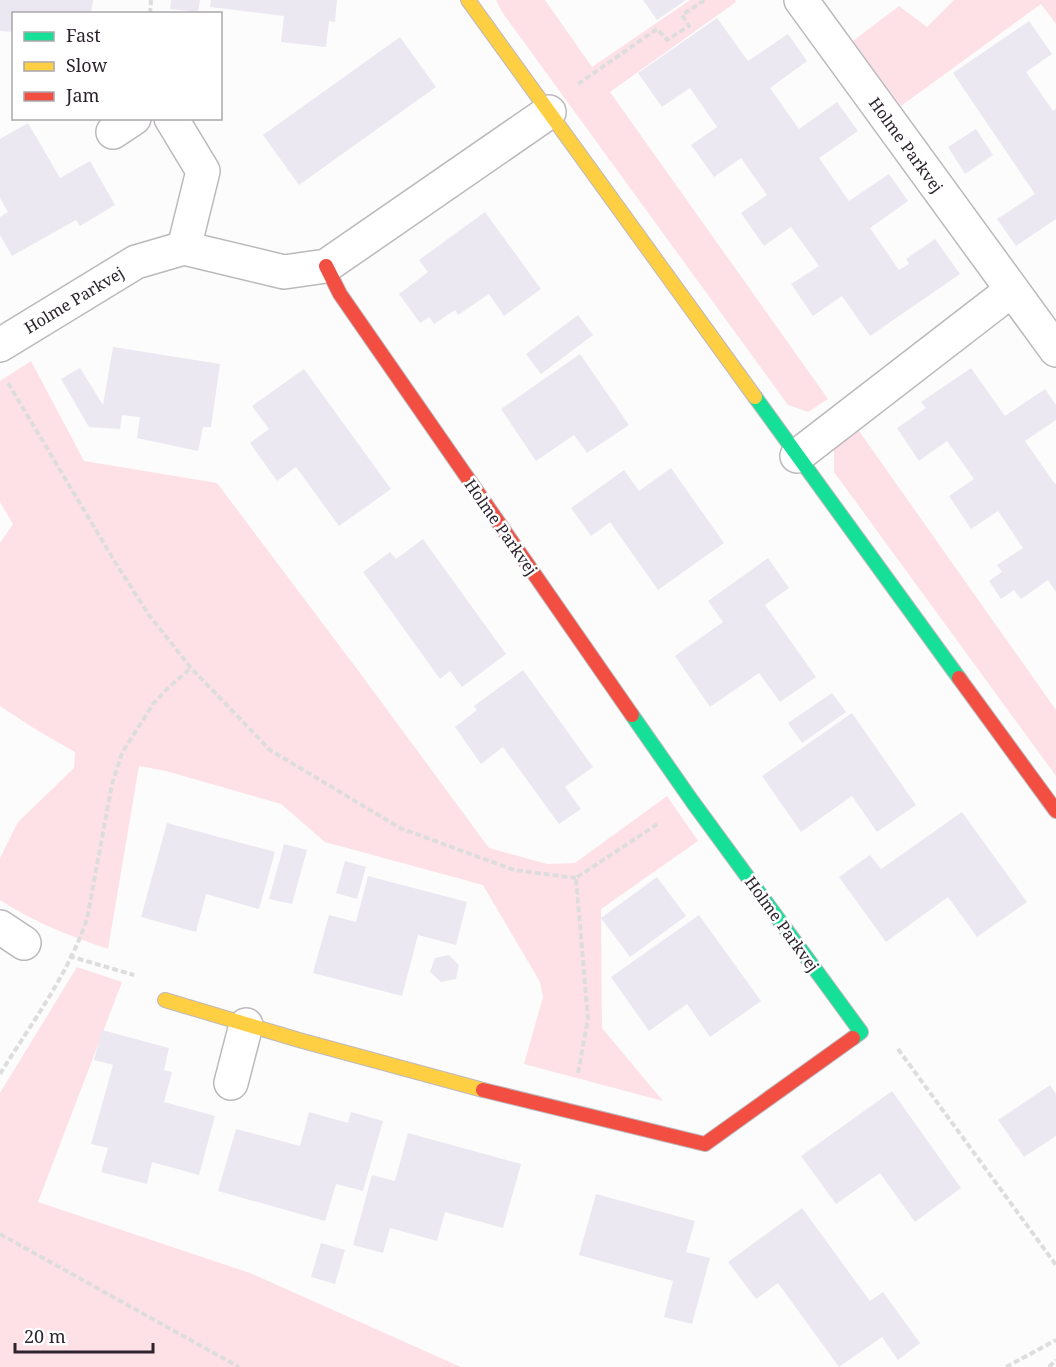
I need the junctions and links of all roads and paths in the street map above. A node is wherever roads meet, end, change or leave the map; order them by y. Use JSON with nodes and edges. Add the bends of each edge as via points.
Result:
{"nodes":[{"id":1,"x":468,"y":0,"type":"edge"},
{"id":2,"x":705,"y":0,"type":"edge"},
{"id":3,"x":801,"y":0,"type":"edge"},
{"id":4,"x":547,"y":110,"type":"junction"},
{"id":5,"x":172,"y":120,"type":"edge"},
{"id":6,"x":184,"y":248,"type":"junction"},
{"id":7,"x":326,"y":266,"type":"junction"},
{"id":8,"x":1012,"y":291,"type":"junction"},
{"id":9,"x":0,"y":345,"type":"edge"},
{"id":10,"x":1056,"y":350,"type":"edge"},
{"id":11,"x":6,"y":380,"type":"dead end"},
{"id":12,"x":797,"y":456,"type":"junction"},
{"id":13,"x":191,"y":669,"type":"junction"},
{"id":14,"x":692,"y":801,"type":"junction"},
{"id":15,"x":1056,"y":811,"type":"edge"},
{"id":16,"x":576,"y":878,"type":"junction"},
{"id":17,"x":12,"y":935,"type":"edge"},
{"id":18,"x":71,"y":957,"type":"junction"},
{"id":19,"x":165,"y":1000,"type":"joint"},
{"id":20,"x":246,"y":1025,"type":"junction"},
{"id":21,"x":861,"y":1032,"type":"junction"},
{"id":22,"x":0,"y":1074,"type":"edge"},
{"id":23,"x":231,"y":1083,"type":"dead end"},
{"id":24,"x":570,"y":1113,"type":"junction"},
{"id":25,"x":0,"y":1234,"type":"edge"},
{"id":26,"x":1056,"y":1266,"type":"edge"},
{"id":27,"x":1056,"y":1340,"type":"edge"},
{"id":28,"x":1056,"y":1360,"type":"edge"},
{"id":29,"x":239,"y":1367,"type":"edge"},
{"id":30,"x":1006,"y":1367,"type":"edge"},
{"id":31,"x":1049,"y":1367,"type":"edge"}],
"edges":[{"from":1,"to":4,"type":"street"},
{"from":2,"to":4,"type":"path","via":[[682,15],[689,26],[666,40],[657,29]]},
{"from":3,"to":8,"type":"street","name":"Holme Parkvej"},
{"from":4,"to":7,"type":"street","name":"Holme Parkvej"},
{"from":4,"to":12,"type":"street"},
{"from":5,"to":6,"type":"street","via":[[203,171]]},
{"from":6,"to":7,"type":"street","name":"Holme Parkvej","via":[[284,272]]},
{"from":6,"to":9,"type":"street","name":"Holme Parkvej","via":[[136,262]]},
{"from":7,"to":14,"type":"street","name":"Holme Parkvej","via":[[340,294]]},
{"from":8,"to":10,"type":"street","name":"Holme Parkvej"},
{"from":8,"to":12,"type":"street"},
{"from":11,"to":13,"type":"path","via":[[115,562]]},
{"from":12,"to":15,"type":"street"},
{"from":13,"to":16,"type":"path","via":[[270,750],[400,828],[514,870]]},
{"from":13,"to":18,"type":"path","via":[[153,704],[122,753],[112,784],[87,919]]},
{"from":14,"to":16,"type":"path"},
{"from":14,"to":21,"type":"street","name":"Holme Parkvej"},
{"from":16,"to":24,"type":"path","via":[[588,1019]]},
{"from":17,"to":18,"type":"path","via":[[30,933]]},
{"from":18,"to":19,"type":"path","via":[[170,986]]},
{"from":18,"to":22,"type":"path"},
{"from":19,"to":20,"type":"street"},
{"from":20,"to":23,"type":"street"},
{"from":20,"to":24,"type":"street"},
{"from":21,"to":24,"type":"street","via":[[705,1144]]},
{"from":21,"to":26,"type":"path","via":[[891,1040]]},
{"from":25,"to":29,"type":"path"},
{"from":27,"to":30,"type":"path"},
{"from":28,"to":31,"type":"path"}]}
